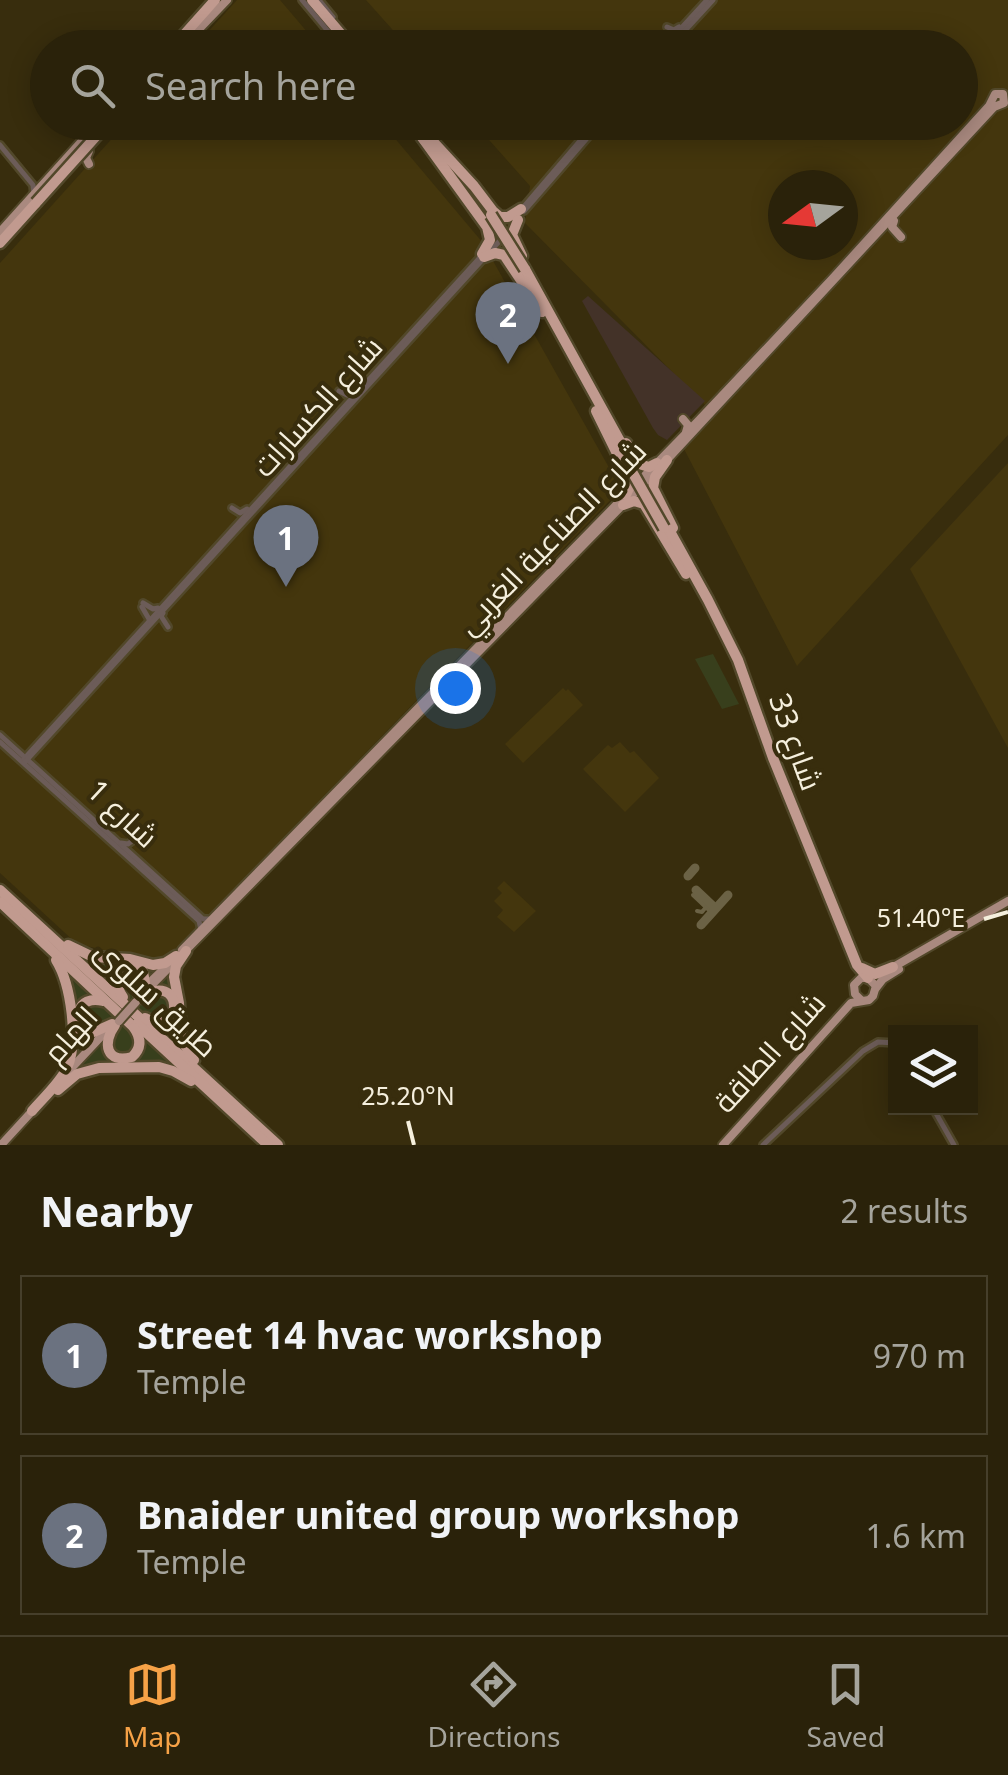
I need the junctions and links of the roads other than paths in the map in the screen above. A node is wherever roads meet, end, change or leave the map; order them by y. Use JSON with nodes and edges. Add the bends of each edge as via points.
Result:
{"nodes":[{"id":1,"x":218,"y":0,"type":"edge"},
{"id":2,"x":310,"y":0,"type":"edge"},
{"id":3,"x":710,"y":0,"type":"edge"},
{"id":4,"x":686,"y":26,"type":"junction"},
{"id":5,"x":190,"y":30,"type":"edge"},
{"id":6,"x":190,"y":30,"type":"edge"},
{"id":7,"x":190,"y":30,"type":"edge"},
{"id":8,"x":335,"y":30,"type":"edge"},
{"id":9,"x":676,"y":30,"type":"edge"},
{"id":10,"x":682,"y":30,"type":"edge"},
{"id":11,"x":685,"y":30,"type":"edge"},
{"id":12,"x":1002,"y":95,"type":"edge"},
{"id":13,"x":978,"y":121,"type":"edge"},
{"id":14,"x":84,"y":140,"type":"joint"},
{"id":15,"x":90,"y":140,"type":"edge"},
{"id":16,"x":95,"y":140,"type":"edge"},
{"id":17,"x":427,"y":140,"type":"edge"},
{"id":18,"x":581,"y":140,"type":"edge"},
{"id":19,"x":583,"y":140,"type":"edge"},
{"id":20,"x":961,"y":140,"type":"edge"},
{"id":21,"x":0,"y":145,"type":"edge"},
{"id":22,"x":89,"y":150,"type":"junction"},
{"id":23,"x":64,"y":161,"type":"junction"},
{"id":24,"x":73,"y":168,"type":"junction"},
{"id":25,"x":30,"y":182,"type":"junction"},
{"id":26,"x":44,"y":184,"type":"junction"},
{"id":27,"x":535,"y":197,"type":"junction"},
{"id":28,"x":36,"y":201,"type":"junction"},
{"id":29,"x":19,"y":211,"type":"joint"},
{"id":30,"x":523,"y":211,"type":"junction"},
{"id":31,"x":896,"y":212,"type":"junction"},
{"id":32,"x":489,"y":218,"type":"junction"},
{"id":33,"x":891,"y":233,"type":"dead end"},
{"id":34,"x":502,"y":236,"type":"junction"},
{"id":35,"x":901,"y":238,"type":"dead end"},
{"id":36,"x":1,"y":239,"type":"edge"},
{"id":37,"x":872,"y":239,"type":"junction"},
{"id":38,"x":516,"y":246,"type":"junction"},
{"id":39,"x":484,"y":255,"type":"junction"},
{"id":40,"x":510,"y":262,"type":"junction"},
{"id":41,"x":455,"y":290,"type":"junction"},
{"id":42,"x":442,"y":294,"type":"dead end"},
{"id":43,"x":548,"y":316,"type":"junction"},
{"id":44,"x":396,"y":345,"type":"dead end"},
{"id":45,"x":404,"y":352,"type":"dead end"},
{"id":46,"x":392,"y":356,"type":"junction"},
{"id":47,"x":360,"y":388,"type":"junction"},
{"id":48,"x":358,"y":396,"type":"junction"},
{"id":49,"x":594,"y":400,"type":"junction"},
{"id":50,"x":342,"y":408,"type":"junction"},
{"id":51,"x":360,"y":408,"type":"dead end"},
{"id":52,"x":692,"y":426,"type":"junction"},
{"id":53,"x":309,"y":443,"type":"junction"},
{"id":54,"x":304,"y":454,"type":"junction"},
{"id":55,"x":628,"y":455,"type":"junction"},
{"id":56,"x":290,"y":462,"type":"dead end"},
{"id":57,"x":662,"y":462,"type":"junction"},
{"id":58,"x":283,"y":473,"type":"junction"},
{"id":59,"x":627,"y":474,"type":"junction"},
{"id":60,"x":641,"y":483,"type":"junction"},
{"id":61,"x":624,"y":500,"type":"junction"},
{"id":62,"x":254,"y":504,"type":"junction"},
{"id":63,"x":660,"y":504,"type":"junction"},
{"id":64,"x":252,"y":514,"type":"junction"},
{"id":65,"x":650,"y":514,"type":"junction"},
{"id":66,"x":235,"y":526,"type":"junction"},
{"id":67,"x":665,"y":527,"type":"junction"},
{"id":68,"x":231,"y":537,"type":"junction"},
{"id":69,"x":200,"y":564,"type":"junction"},
{"id":70,"x":558,"y":564,"type":"junction"},
{"id":71,"x":190,"y":571,"type":"dead end"},
{"id":72,"x":538,"y":586,"type":"junction"},
{"id":73,"x":698,"y":590,"type":"junction"},
{"id":74,"x":168,"y":600,"type":"junction"},
{"id":75,"x":708,"y":600,"type":"junction"},
{"id":76,"x":164,"y":612,"type":"junction"},
{"id":77,"x":148,"y":626,"type":"junction"},
{"id":78,"x":476,"y":644,"type":"dead end"},
{"id":79,"x":472,"y":653,"type":"junction"},
{"id":80,"x":120,"y":654,"type":"junction"},
{"id":81,"x":113,"y":662,"type":"junction"},
{"id":82,"x":109,"y":675,"type":"dead end"},
{"id":83,"x":446,"y":679,"type":"junction"},
{"id":84,"x":425,"y":701,"type":"junction"},
{"id":85,"x":60,"y":715,"type":"dead end"},
{"id":86,"x":60,"y":724,"type":"junction"},
{"id":87,"x":0,"y":737,"type":"edge"},
{"id":88,"x":12,"y":740,"type":"dead end"},
{"id":89,"x":33,"y":752,"type":"junction"},
{"id":90,"x":24,"y":761,"type":"junction"},
{"id":91,"x":43,"y":773,"type":"junction"},
{"id":92,"x":350,"y":778,"type":"junction"},
{"id":93,"x":337,"y":792,"type":"junction"},
{"id":94,"x":136,"y":838,"type":"dead end"},
{"id":95,"x":117,"y":841,"type":"junction"},
{"id":96,"x":131,"y":846,"type":"dead end"},
{"id":97,"x":142,"y":863,"type":"junction"},
{"id":98,"x":0,"y":890,"type":"edge"},
{"id":99,"x":0,"y":900,"type":"edge"},
{"id":100,"x":1008,"y":904,"type":"edge"},
{"id":101,"x":215,"y":917,"type":"junction"},
{"id":102,"x":201,"y":925,"type":"junction"},
{"id":103,"x":57,"y":936,"type":"junction"},
{"id":104,"x":40,"y":940,"type":"junction"},
{"id":105,"x":181,"y":954,"type":"junction"},
{"id":106,"x":854,"y":956,"type":"junction"},
{"id":107,"x":893,"y":967,"type":"junction"},
{"id":108,"x":862,"y":982,"type":"junction"},
{"id":109,"x":876,"y":988,"type":"junction"},
{"id":110,"x":134,"y":998,"type":"junction"},
{"id":111,"x":860,"y":1000,"type":"junction"},
{"id":112,"x":107,"y":1003,"type":"junction"},
{"id":113,"x":145,"y":1018,"type":"junction"},
{"id":114,"x":116,"y":1022,"type":"junction"},
{"id":115,"x":134,"y":1027,"type":"junction"},
{"id":116,"x":888,"y":1042,"type":"edge"},
{"id":117,"x":212,"y":1079,"type":"junction"},
{"id":118,"x":198,"y":1086,"type":"junction"},
{"id":119,"x":33,"y":1113,"type":"junction"},
{"id":120,"x":937,"y":1115,"type":"edge"},
{"id":121,"x":256,"y":1125,"type":"junction"},
{"id":122,"x":4,"y":1145,"type":"edge"},
{"id":123,"x":265,"y":1145,"type":"edge"},
{"id":124,"x":278,"y":1145,"type":"edge"},
{"id":125,"x":720,"y":1145,"type":"edge"},
{"id":126,"x":762,"y":1145,"type":"edge"},
{"id":127,"x":954,"y":1145,"type":"edge"}],
"edges":[{"from":1,"to":5,"type":"highway"},
{"from":1,"to":6,"type":"main road"},
{"from":1,"to":7,"type":"main road"},
{"from":2,"to":8,"type":"highway"},
{"from":3,"to":4,"type":"street"},
{"from":4,"to":9,"type":"street"},
{"from":4,"to":10,"type":"street"},
{"from":4,"to":11,"type":"street"},
{"from":12,"to":13,"type":"main road","name":"شارع الصناعية الغربي"},
{"from":14,"to":22,"type":"main road","via":[[82,150]]},
{"from":14,"to":23,"type":"main road"},
{"from":15,"to":28,"type":"highway","bridge":true},
{"from":16,"to":22,"type":"main road"},
{"from":17,"to":32,"type":"highway"},
{"from":18,"to":30,"type":"street","name":"شارع الكسارات","via":[[539,183]]},
{"from":19,"to":27,"type":"street","name":"شارع الكسارات"},
{"from":20,"to":31,"type":"main road","name":"شارع الصناعية الغربي"},
{"from":21,"to":25,"type":"street"},
{"from":22,"to":24,"type":"main road"},
{"from":22,"to":24,"type":"main road","via":[[87,164]]},
{"from":23,"to":24,"type":"main road"},
{"from":23,"to":26,"type":"main road"},
{"from":24,"to":28,"type":"main road"},
{"from":25,"to":26,"type":"street"},
{"from":25,"to":28,"type":"street"},
{"from":26,"to":28,"type":"main road"},
{"from":27,"to":30,"type":"street","name":"شارع الكسارات"},
{"from":27,"to":30,"type":"street"},
{"from":28,"to":29,"type":"main road"},
{"from":28,"to":36,"type":"highway"},
{"from":29,"to":36,"type":"highway"},
{"from":30,"to":32,"type":"highway"},
{"from":30,"to":34,"type":"street","name":"شارع الكسارات"},
{"from":30,"to":34,"type":"street","name":"شارع الكسارات"},
{"from":30,"to":38,"type":"highway","via":[[512,233]]},
{"from":31,"to":35,"type":"main road","via":[[892,226]]},
{"from":31,"to":37,"type":"main road","name":"شارع الصناعية الغربي"},
{"from":31,"to":37,"type":"main road","via":[[875,217]]},
{"from":32,"to":34,"type":"street","via":[[494,234]]},
{"from":32,"to":34,"type":"street","via":[[501,224]]},
{"from":32,"to":39,"type":"highway"},
{"from":32,"to":43,"type":"highway","bridge":true},
{"from":33,"to":37,"type":"main road"},
{"from":34,"to":38,"type":"street"},
{"from":34,"to":39,"type":"street","name":"شارع الكسارات"},
{"from":34,"to":40,"type":"street"},
{"from":37,"to":52,"type":"main road","name":"شارع الصناعية الغربي"},
{"from":38,"to":43,"type":"highway"},
{"from":39,"to":40,"type":"highway","via":[[498,253]]},
{"from":39,"to":41,"type":"street","name":"شارع الكسارات"},
{"from":40,"to":43,"type":"highway"},
{"from":41,"to":42,"type":"street"},
{"from":41,"to":46,"type":"street","name":"شارع الكسارات"},
{"from":43,"to":49,"type":"highway"},
{"from":44,"to":46,"type":"street"},
{"from":45,"to":46,"type":"street"},
{"from":46,"to":47,"type":"street","name":"شارع الكسارات"},
{"from":46,"to":48,"type":"street","name":"شارع الكسارات"},
{"from":47,"to":50,"type":"street","name":"شارع الكسارات"},
{"from":47,"to":50,"type":"street","via":[[339,393]]},
{"from":48,"to":51,"type":"street"},
{"from":48,"to":54,"type":"street","name":"شارع الكسارات"},
{"from":49,"to":55,"type":"highway"},
{"from":49,"to":59,"type":"highway"},
{"from":50,"to":53,"type":"street","name":"شارع الكسارات"},
{"from":52,"to":57,"type":"main road","name":"شارع الصناعية الغربي"},
{"from":52,"to":57,"type":"main road","name":"شارع الصناعية الغربي"},
{"from":53,"to":54,"type":"street"},
{"from":53,"to":58,"type":"street","name":"شارع الكسارات"},
{"from":54,"to":64,"type":"street","name":"شارع الكسارات"},
{"from":55,"to":57,"type":"highway","via":[[646,466]]},
{"from":55,"to":60,"type":"main road"},
{"from":55,"to":67,"type":"highway","bridge":true},
{"from":56,"to":58,"type":"street"},
{"from":57,"to":60,"type":"main road","name":"شارع الصناعية الغربي"},
{"from":57,"to":63,"type":"highway","via":[[654,482]]},
{"from":58,"to":62,"type":"street","name":"شارع الكسارات"},
{"from":59,"to":60,"type":"main road"},
{"from":59,"to":61,"type":"highway"},
{"from":60,"to":61,"type":"main road","name":"شارع الصناعية الغربي"},
{"from":60,"to":63,"type":"main road"},
{"from":60,"to":65,"type":"main road"},
{"from":61,"to":65,"type":"highway","via":[[640,502]]},
{"from":61,"to":70,"type":"main road","name":"شارع الصناعية الغربي"},
{"from":61,"to":105,"type":"main road","name":"شارع الصناعية الغربي"},
{"from":62,"to":66,"type":"street","name":"شارع الكسارات"},
{"from":62,"to":66,"type":"street","via":[[242,513],[230,509]]},
{"from":63,"to":75,"type":"highway"},
{"from":64,"to":68,"type":"street","name":"شارع الكسارات"},
{"from":64,"to":68,"type":"street","via":[[250,527]]},
{"from":65,"to":73,"type":"highway"},
{"from":66,"to":69,"type":"street","name":"شارع الكسارات"},
{"from":67,"to":73,"type":"highway","name":"شارع 33"},
{"from":67,"to":75,"type":"highway","name":"شارع 33"},
{"from":68,"to":76,"type":"street","name":"شارع الكسارات"},
{"from":69,"to":71,"type":"street"},
{"from":69,"to":74,"type":"street","name":"شارع الكسارات"},
{"from":70,"to":72,"type":"main road","name":"شارع الصناعية الغربي"},
{"from":70,"to":72,"type":"main road","via":[[538,573]]},
{"from":72,"to":79,"type":"main road","name":"شارع الصناعية الغربي"},
{"from":73,"to":108,"type":"highway","name":"شارع 33","via":[[736,666]]},
{"from":74,"to":77,"type":"street","name":"شارع الكسارات"},
{"from":74,"to":77,"type":"street","via":[[155,610],[143,605]]},
{"from":75,"to":106,"type":"highway","name":"شارع 33"},
{"from":76,"to":77,"type":"street","name":"شارع الكسارات"},
{"from":76,"to":77,"type":"street","via":[[166,627]]},
{"from":77,"to":80,"type":"street","name":"شارع الكسارات"},
{"from":77,"to":81,"type":"street","name":"شارع الكسارات"},
{"from":78,"to":79,"type":"main road"},
{"from":79,"to":83,"type":"main road","name":"شارع الصناعية الغربي"},
{"from":80,"to":81,"type":"street"},
{"from":80,"to":86,"type":"street","name":"شارع الكسارات"},
{"from":81,"to":82,"type":"street"},
{"from":81,"to":86,"type":"street","name":"شارع الكسارات"},
{"from":83,"to":84,"type":"main road","name":"شارع الصناعية الغربي"},
{"from":83,"to":84,"type":"main road","via":[[426,689]]},
{"from":84,"to":92,"type":"main road","name":"شارع الصناعية الغربي"},
{"from":85,"to":86,"type":"street"},
{"from":86,"to":89,"type":"street","name":"شارع الكسارات"},
{"from":87,"to":88,"type":"street"},
{"from":87,"to":90,"type":"street","name":"شارع 1"},
{"from":89,"to":90,"type":"street"},
{"from":89,"to":91,"type":"street"},
{"from":90,"to":91,"type":"street","name":"شارع 1"},
{"from":90,"to":102,"type":"street","name":"شارع 1"},
{"from":91,"to":95,"type":"street","name":"شارع 1"},
{"from":92,"to":93,"type":"main road","name":"شارع الصناعية الغربي"},
{"from":92,"to":93,"type":"main road","via":[[335,780]]},
{"from":93,"to":101,"type":"main road","name":"شارع الصناعية الغربي"},
{"from":94,"to":95,"type":"street","via":[[126,845]]},
{"from":95,"to":97,"type":"street","name":"شارع 1"},
{"from":96,"to":97,"type":"street"},
{"from":97,"to":102,"type":"street","name":"شارع 1"},
{"from":98,"to":103,"type":"highway"},
{"from":98,"to":121,"type":"highway","name":"طريق سلوى"},
{"from":99,"to":104,"type":"highway"},
{"from":99,"to":123,"type":"highway","name":"طريق سلوى"},
{"from":100,"to":107,"type":"main road","name":"شارع الطاقة"},
{"from":100,"to":109,"type":"main road","name":"شارع الطاقة"},
{"from":101,"to":102,"type":"main road","name":"شارع الصناعية الغربي"},
{"from":101,"to":102,"type":"street"},
{"from":102,"to":105,"type":"main road","name":"شارع الصناعية الغربي"},
{"from":103,"to":105,"type":"highway","via":[[93,957],[156,965]]},
{"from":103,"to":110,"type":"highway"},
{"from":104,"to":112,"type":"highway"},
{"from":104,"to":119,"type":"highway","via":[[66,980],[72,1050],[62,1076]]},
{"from":105,"to":110,"type":"main road","name":"شارع الصناعية الغربي"},
{"from":105,"to":117,"type":"highway","via":[[174,973],[180,1035]]},
{"from":106,"to":107,"type":"highway","via":[[869,972]]},
{"from":106,"to":108,"type":"highway","name":"شارع 33"},
{"from":107,"to":108,"type":"main road","name":"شارع الطاقة"},
{"from":108,"to":109,"type":"main road"},
{"from":108,"to":111,"type":"main road","via":[[855,994]]},
{"from":108,"to":125,"type":"main road","name":"شارع الطاقة"},
{"from":109,"to":111,"type":"main road","name":"شارع الطاقة","via":[[872,998]]},
{"from":110,"to":113,"type":"highway"},
{"from":110,"to":113,"type":"highway","via":[[151,991],[170,994],[171,1016],[164,1022]]},
{"from":110,"to":114,"type":"main road","name":"الهام","bridge":true},
{"from":111,"to":125,"type":"main road","name":"شارع الطاقة"},
{"from":112,"to":114,"type":"highway","via":[[87,1001],[80,1020],[94,1032]]},
{"from":112,"to":115,"type":"highway"},
{"from":113,"to":117,"type":"highway"},
{"from":114,"to":115,"type":"highway","via":[[107,1044],[121,1058],[140,1047]]},
{"from":114,"to":119,"type":"main road","name":"الهام"},
{"from":115,"to":118,"type":"highway"},
{"from":116,"to":126,"type":"street","name":"شارع الطاقة","via":[[864,1050]]},
{"from":117,"to":121,"type":"highway"},
{"from":118,"to":119,"type":"highway","via":[[159,1066],[94,1068],[70,1079]]},
{"from":118,"to":123,"type":"highway"},
{"from":119,"to":122,"type":"main road","name":"الهام"},
{"from":120,"to":127,"type":"street"},
{"from":121,"to":124,"type":"highway","name":"طريق سلوى"}]}
